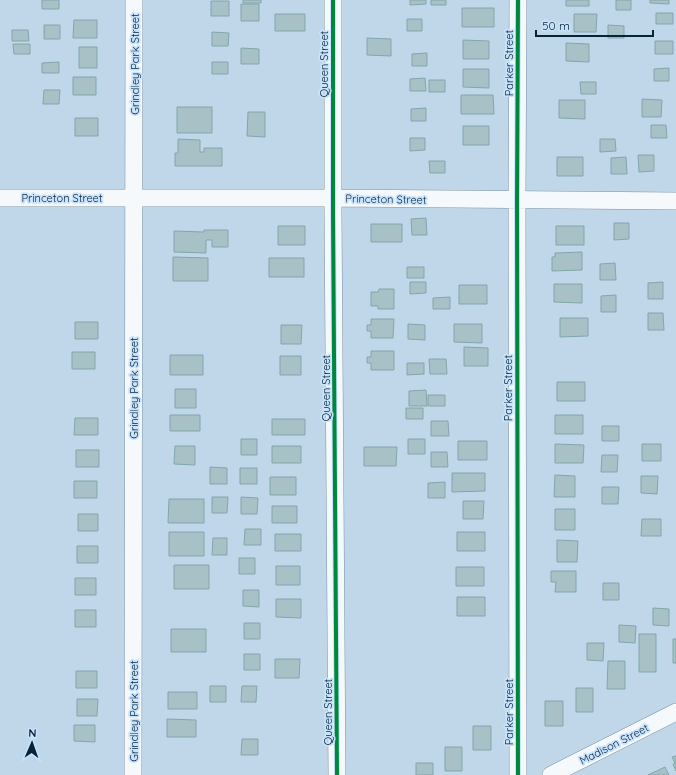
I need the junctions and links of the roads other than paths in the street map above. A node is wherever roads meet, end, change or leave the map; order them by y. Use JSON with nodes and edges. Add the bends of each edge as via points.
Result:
{"nodes":[{"id":1,"x":134,"y":0,"type":"edge"},
{"id":2,"x":333,"y":0,"type":"edge"},
{"id":3,"x":518,"y":0,"type":"edge"},
{"id":4,"x":0,"y":198,"type":"edge"},
{"id":5,"x":135,"y":198,"type":"junction"},
{"id":6,"x":333,"y":198,"type":"junction"},
{"id":7,"x":517,"y":200,"type":"junction"},
{"id":8,"x":676,"y":201,"type":"edge"},
{"id":9,"x":676,"y":712,"type":"edge"},
{"id":10,"x":133,"y":775,"type":"edge"},
{"id":11,"x":337,"y":775,"type":"edge"},
{"id":12,"x":518,"y":775,"type":"edge"},
{"id":13,"x":551,"y":775,"type":"edge"}],
"edges":[{"from":1,"to":5,"type":"street","name":"Grindley Park Street"},
{"from":2,"to":6,"type":"street","name":"Queen Street"},
{"from":3,"to":7,"type":"street","name":"Parker Street"},
{"from":4,"to":5,"type":"street","name":"Princeton Street"},
{"from":5,"to":6,"type":"street","name":"Princeton Street"},
{"from":5,"to":10,"type":"street","name":"Grindley Park Street"},
{"from":6,"to":7,"type":"street","name":"Princeton Street"},
{"from":6,"to":11,"type":"street","name":"Queen Street"},
{"from":7,"to":8,"type":"street","name":"Princeton Street"},
{"from":7,"to":12,"type":"street","name":"Parker Street"},
{"from":9,"to":13,"type":"street","name":"Madison Street"}]}
